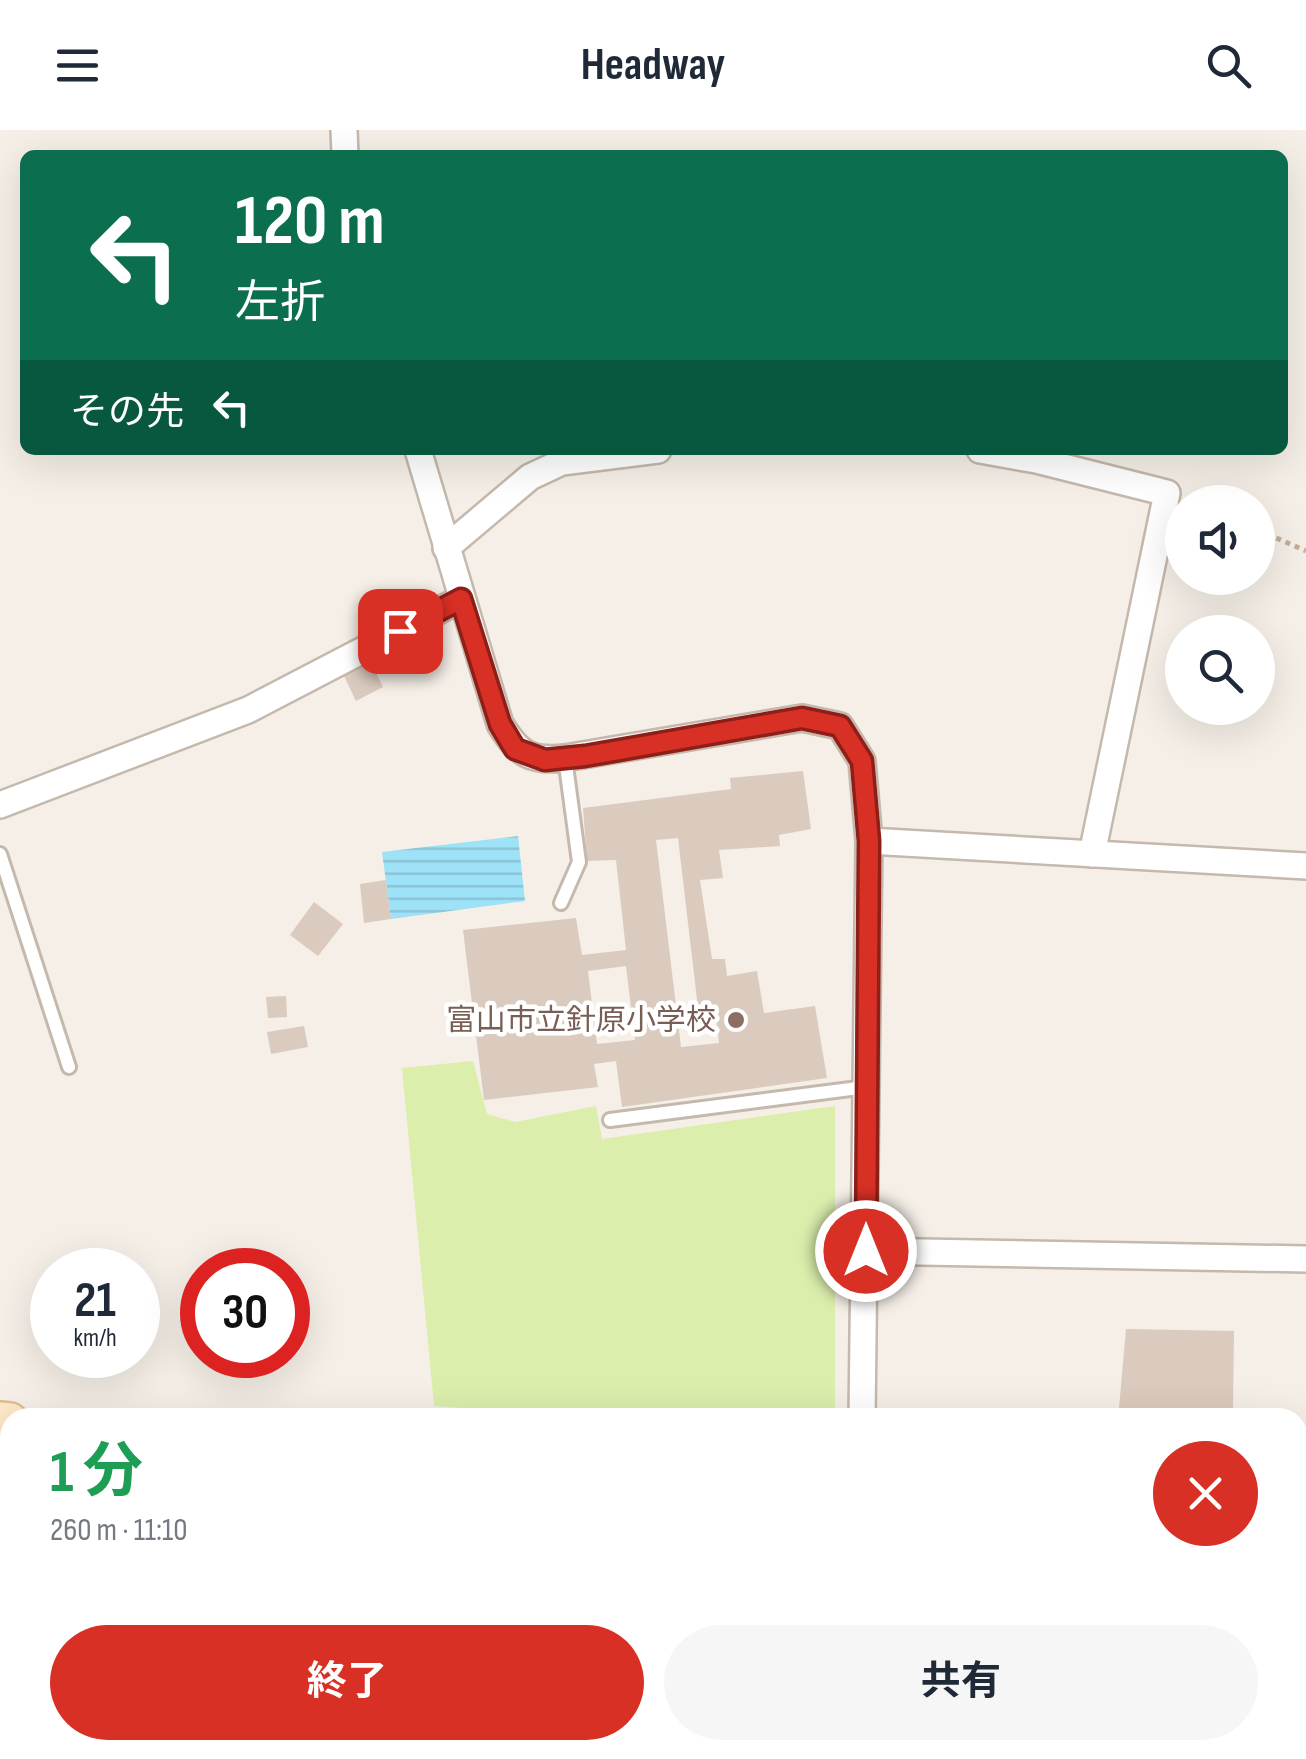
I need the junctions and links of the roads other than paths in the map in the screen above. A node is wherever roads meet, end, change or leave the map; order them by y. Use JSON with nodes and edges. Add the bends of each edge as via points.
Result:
{"nodes":[{"id":1,"x":419,"y":455,"type":"edge"},
{"id":2,"x":618,"y":455,"type":"edge"},
{"id":3,"x":1008,"y":455,"type":"edge"},
{"id":4,"x":446,"y":548,"type":"junction"},
{"id":5,"x":461,"y":599,"type":"junction"},
{"id":6,"x":565,"y":758,"type":"junction"},
{"id":7,"x":0,"y":805,"type":"edge"},
{"id":8,"x":869,"y":841,"type":"junction"},
{"id":9,"x":0,"y":854,"type":"edge"},
{"id":10,"x":1092,"y":854,"type":"junction"},
{"id":11,"x":1306,"y":866,"type":"edge"},
{"id":12,"x":561,"y":903,"type":"dead end"},
{"id":13,"x":69,"y":1067,"type":"dead end"},
{"id":14,"x":866,"y":1087,"type":"junction"},
{"id":15,"x":610,"y":1120,"type":"dead end"},
{"id":16,"x":866,"y":1251,"type":"junction"},
{"id":17,"x":1306,"y":1259,"type":"edge"},
{"id":18,"x":862,"y":1408,"type":"edge"}],
"edges":[{"from":1,"to":4,"type":"street"},
{"from":2,"to":4,"type":"street","via":[[562,462],[530,476]]},
{"from":3,"to":10,"type":"street","via":[[1167,494]]},
{"from":4,"to":5,"type":"street"},
{"from":5,"to":6,"type":"street","via":[[500,724],[515,749],[545,760]]},
{"from":5,"to":7,"type":"street","via":[[248,710]]},
{"from":6,"to":8,"type":"street","via":[[802,718],[840,726],[862,761]]},
{"from":6,"to":12,"type":"lane","via":[[579,862]]},
{"from":8,"to":10,"type":"street"},
{"from":8,"to":14,"type":"street"},
{"from":9,"to":13,"type":"lane"},
{"from":10,"to":11,"type":"street"},
{"from":14,"to":15,"type":"lane"},
{"from":14,"to":16,"type":"street"},
{"from":16,"to":17,"type":"street"},
{"from":16,"to":18,"type":"street"}]}
